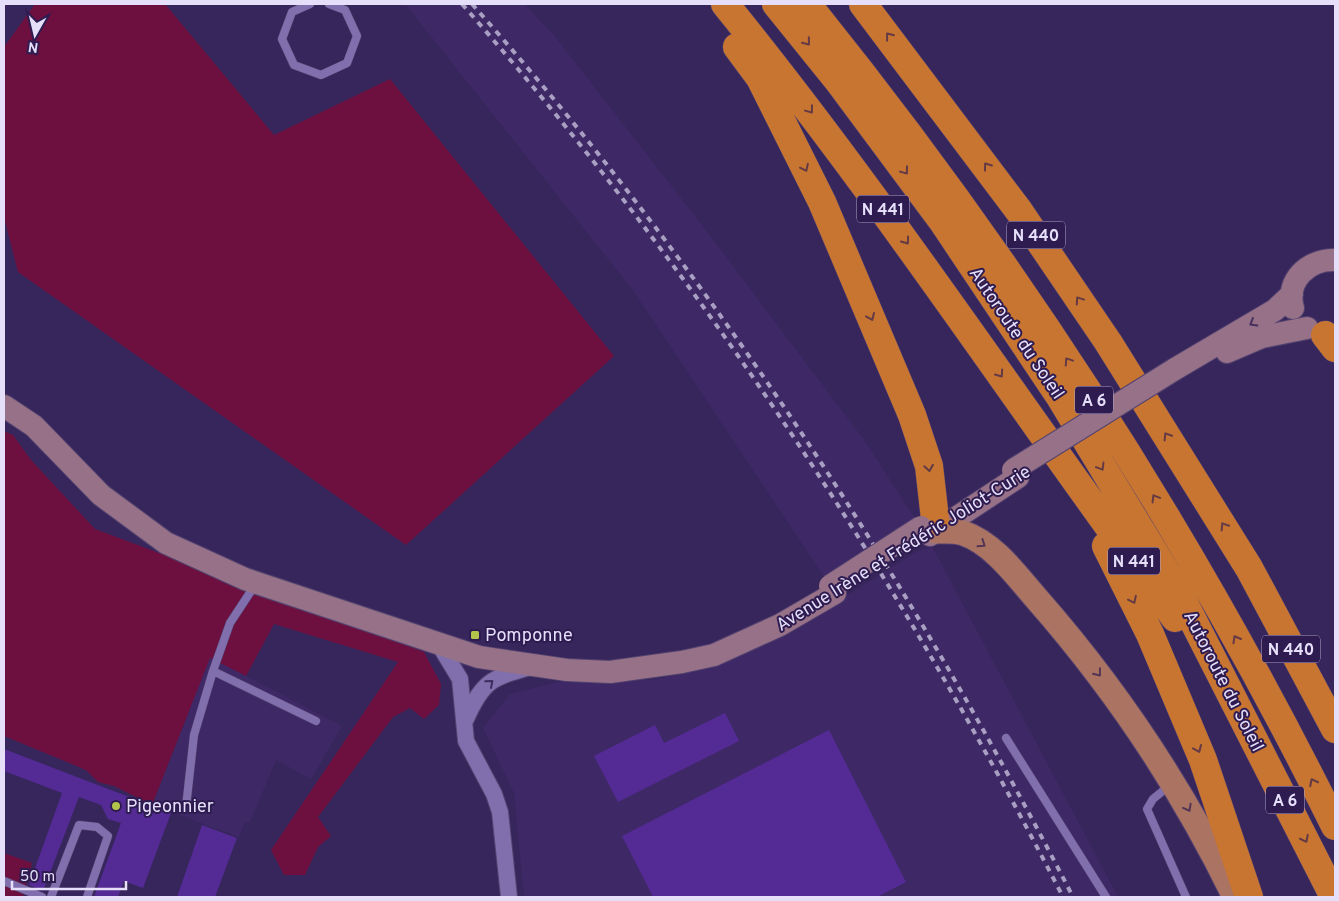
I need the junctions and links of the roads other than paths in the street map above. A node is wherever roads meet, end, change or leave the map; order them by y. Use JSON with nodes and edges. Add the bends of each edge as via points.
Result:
{"nodes":[{"id":1,"x":310,"y":4,"type":"edge"},
{"id":2,"x":328,"y":4,"type":"edge"},
{"id":3,"x":706,"y":4,"type":"edge"},
{"id":4,"x":725,"y":4,"type":"edge"},
{"id":5,"x":776,"y":4,"type":"edge"},
{"id":6,"x":807,"y":4,"type":"edge"},
{"id":7,"x":863,"y":4,"type":"edge"},
{"id":8,"x":1332,"y":255,"type":"edge"},
{"id":9,"x":1292,"y":294,"type":"junction"},
{"id":10,"x":1326,"y":337,"type":"edge"},
{"id":11,"x":1177,"y":373,"type":"junction"},
{"id":12,"x":4,"y":391,"type":"edge"},
{"id":13,"x":4,"y":406,"type":"edge"},
{"id":14,"x":1033,"y":420,"type":"junction"},
{"id":15,"x":930,"y":529,"type":"junction"},
{"id":16,"x":1249,"y":568,"type":"junction"},
{"id":17,"x":256,"y":583,"type":"junction"},
{"id":18,"x":832,"y":590,"type":"junction"},
{"id":19,"x":440,"y":646,"type":"junction"},
{"id":20,"x":532,"y":666,"type":"junction"},
{"id":21,"x":214,"y":671,"type":"junction"},
{"id":22,"x":1335,"y":692,"type":"edge"},
{"id":23,"x":1236,"y":702,"type":"junction"},
{"id":24,"x":316,"y":721,"type":"dead end"},
{"id":25,"x":465,"y":721,"type":"junction"},
{"id":26,"x":1335,"y":729,"type":"edge"},
{"id":27,"x":1006,"y":738,"type":"dead end"},
{"id":28,"x":1173,"y":782,"type":"junction"},
{"id":29,"x":186,"y":807,"type":"dead end"},
{"id":30,"x":1335,"y":826,"type":"edge"},
{"id":31,"x":4,"y":881,"type":"edge"},
{"id":32,"x":42,"y":897,"type":"edge"},
{"id":33,"x":51,"y":897,"type":"edge"},
{"id":34,"x":86,"y":897,"type":"edge"},
{"id":35,"x":510,"y":897,"type":"edge"},
{"id":36,"x":1106,"y":897,"type":"edge"},
{"id":37,"x":1186,"y":897,"type":"edge"},
{"id":38,"x":1235,"y":897,"type":"edge"},
{"id":39,"x":1249,"y":897,"type":"edge"},
{"id":40,"x":1334,"y":897,"type":"edge"}],
"edges":[{"from":1,"to":2,"type":"lane","via":[[292,12],[282,39],[294,65],[321,75],[347,63],[357,36],[345,10]]},
{"from":3,"to":15,"type":"highway","one_way":true,"via":[[760,78],[822,202],[923,443],[929,466]]},
{"from":4,"to":14,"type":"highway","number":"N 441","one_way":true,"via":[[851,166]]},
{"from":5,"to":23,"type":"highway","name":"Autoroute du Soleil","number":"A 6","one_way":true,"via":[[839,82],[943,222],[1060,397],[1180,595]]},
{"from":30,"to":6,"type":"highway","name":"Autoroute du Soleil","number":"A 6","one_way":true,"via":[[1235,637],[1153,494],[1074,370],[975,224]]},
{"from":16,"to":7,"type":"highway","number":"N 440","one_way":true,"via":[[1108,342],[1025,219]]},
{"from":8,"to":9,"type":"main road","via":[[1307,267],[1294,284]]},
{"from":9,"to":10,"type":"main road","via":[[1295,313]]},
{"from":9,"to":11,"type":"main road","name":"Avenue Irène et Frédéric Joliot-Curie","one_way":true,"via":[[1275,310]]},
{"from":10,"to":11,"type":"main road","name":"Avenue Irène et Frédéric Joliot-Curie","via":[[1262,337]]},
{"from":11,"to":15,"type":"main road","name":"Avenue Irène et Frédéric Joliot-Curie","bridge":true},
{"from":12,"to":18,"type":"main road","name":"Avenue Irène et Frédéric Joliot-Curie","via":[[38,418],[114,492],[159,528],[201,551],[412,626],[476,645],[570,658],[609,658],[669,650],[745,629]]},
{"from":13,"to":17,"type":"main road","name":"Avenue Irène et Frédéric Joliot-Curie","via":[[34,426],[100,495],[166,543]]},
{"from":14,"to":23,"type":"highway","number":"N 441"},
{"from":14,"to":39,"type":"highway","one_way":true,"via":[[1111,554],[1150,634],[1203,760]]},
{"from":15,"to":18,"type":"main road","name":"Avenue Irène et Frédéric Joliot-Curie","bridge":true},
{"from":15,"to":28,"type":"main road","one_way":true,"via":[[962,533],[977,540],[1014,573],[1113,691]]},
{"from":16,"to":22,"type":"highway","via":[[1279,603]]},
{"from":16,"to":26,"type":"highway","number":"N 440"},
{"from":17,"to":19,"type":"main road","name":"Avenue Irène et Frédéric Joliot-Curie"},
{"from":17,"to":21,"type":"lane","via":[[230,624]]},
{"from":18,"to":20,"type":"main road","name":"Avenue Irène et Frédéric Joliot-Curie","via":[[780,625],[714,655],[610,672]]},
{"from":19,"to":20,"type":"main road","name":"Avenue Irène et Frédéric Joliot-Curie"},
{"from":19,"to":25,"type":"street","via":[[460,678]]},
{"from":25,"to":20,"type":"street","one_way":true,"via":[[485,686],[498,676]]},
{"from":21,"to":24,"type":"lane"},
{"from":21,"to":29,"type":"lane","via":[[194,735]]},
{"from":23,"to":40,"type":"highway","name":"Autoroute du Soleil","number":"A 6","one_way":true},
{"from":25,"to":35,"type":"street","via":[[466,741],[500,812]]},
{"from":27,"to":36,"type":"lane"},
{"from":28,"to":37,"type":"lane","via":[[1153,799],[1147,809]]},
{"from":28,"to":38,"type":"main road","one_way":true},
{"from":31,"to":32,"type":"lane"},
{"from":33,"to":34,"type":"lane","via":[[79,825],[97,828],[108,836]]}]}
